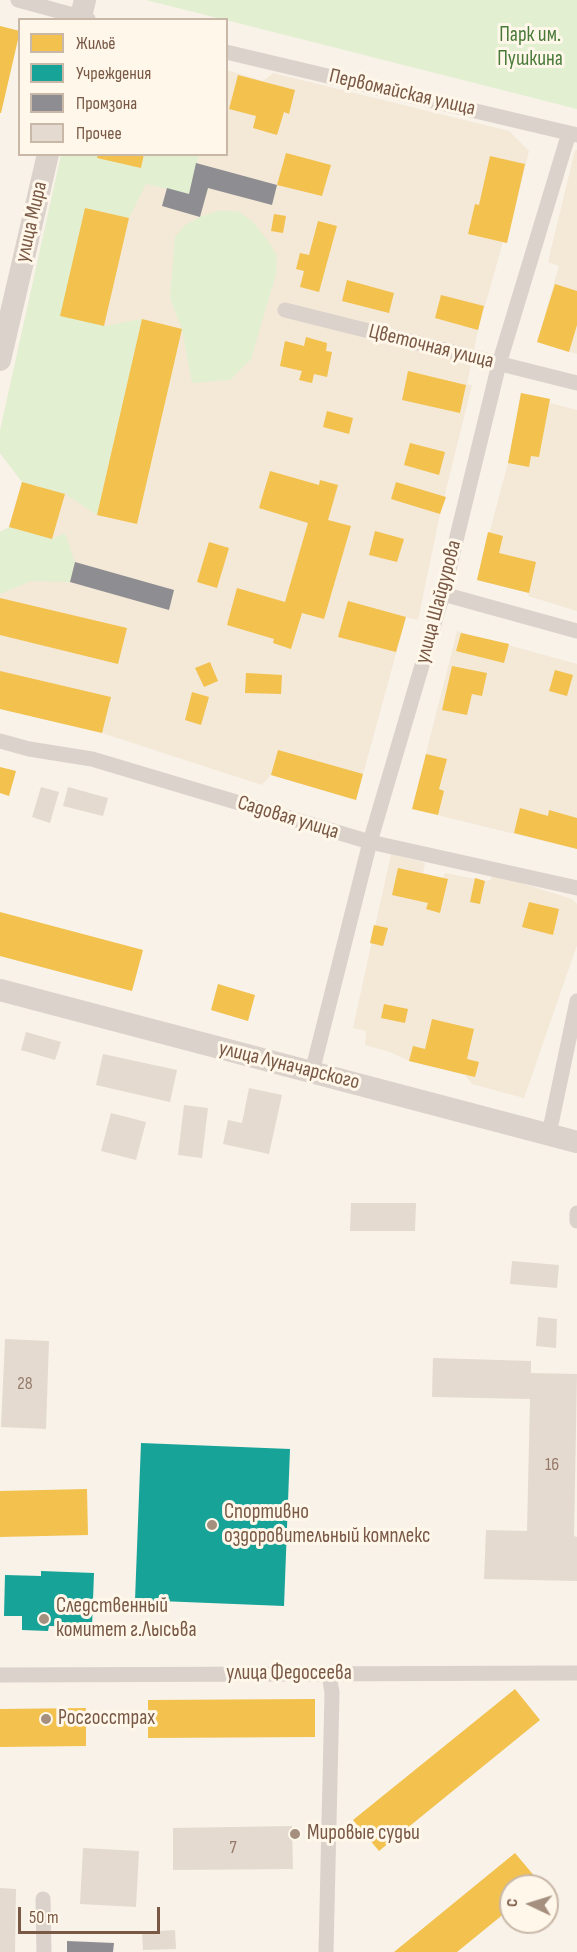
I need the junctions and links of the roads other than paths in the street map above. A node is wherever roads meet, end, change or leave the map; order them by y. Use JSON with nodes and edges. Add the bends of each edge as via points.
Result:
{"nodes":[{"id":1,"x":18,"y":0,"type":"edge"},
{"id":2,"x":84,"y":14,"type":"edge"},
{"id":3,"x":228,"y":52,"type":"edge"},
{"id":4,"x":573,"y":134,"type":"edge"},
{"id":5,"x":48,"y":156,"type":"edge"},
{"id":6,"x":285,"y":310,"type":"dead end"},
{"id":7,"x":0,"y":360,"type":"edge"},
{"id":8,"x":499,"y":364,"type":"junction"},
{"id":9,"x":577,"y":383,"type":"edge"},
{"id":10,"x":443,"y":594,"type":"junction"},
{"id":11,"x":577,"y":631,"type":"edge"},
{"id":12,"x":0,"y":741,"type":"edge"},
{"id":13,"x":369,"y":842,"type":"junction"},
{"id":14,"x":577,"y":888,"type":"edge"},
{"id":15,"x":0,"y":990,"type":"edge"},
{"id":16,"x":577,"y":1000,"type":"edge"},
{"id":17,"x":312,"y":1072,"type":"junction"},
{"id":18,"x":549,"y":1134,"type":"junction"},
{"id":19,"x":577,"y":1143,"type":"edge"},
{"id":20,"x":577,"y":1213,"type":"edge"},
{"id":21,"x":577,"y":1221,"type":"edge"},
{"id":22,"x":577,"y":1673,"type":"edge"},
{"id":23,"x":329,"y":1674,"type":"junction"},
{"id":24,"x":0,"y":1675,"type":"edge"},
{"id":25,"x":43,"y":1899,"type":"dead end"},
{"id":26,"x":44,"y":1952,"type":"edge"},
{"id":27,"x":326,"y":1952,"type":"edge"}],
"edges":[{"from":1,"to":2,"type":"street"},
{"from":3,"to":4,"type":"street","name":"Первомайская улица"},
{"from":4,"to":8,"type":"street","name":"улица Шайдурова"},
{"from":5,"to":7,"type":"street","name":"улица Мира"},
{"from":6,"to":8,"type":"street","name":"Цветочная улица"},
{"from":8,"to":9,"type":"street","name":"Цветочная улица"},
{"from":8,"to":10,"type":"street","name":"улица Шайдурова"},
{"from":10,"to":11,"type":"street"},
{"from":10,"to":13,"type":"street","name":"улица Шайдурова"},
{"from":12,"to":13,"type":"street","name":"Садовая улица","via":[[92,759]]},
{"from":13,"to":14,"type":"street","name":"Садовая улица"},
{"from":13,"to":17,"type":"street","name":"улица Шайдурова"},
{"from":15,"to":17,"type":"street","name":"улица Луначарского"},
{"from":16,"to":18,"type":"street"},
{"from":17,"to":18,"type":"street","name":"улица Луначарского"},
{"from":18,"to":19,"type":"street","name":"улица Луначарского"},
{"from":20,"to":21,"type":"street"},
{"from":22,"to":23,"type":"street","name":"улица Федосеева"},
{"from":23,"to":24,"type":"street","name":"улица Федосеева"},
{"from":23,"to":27,"type":"street","via":[[332,1693]]},
{"from":25,"to":26,"type":"street"}]}
